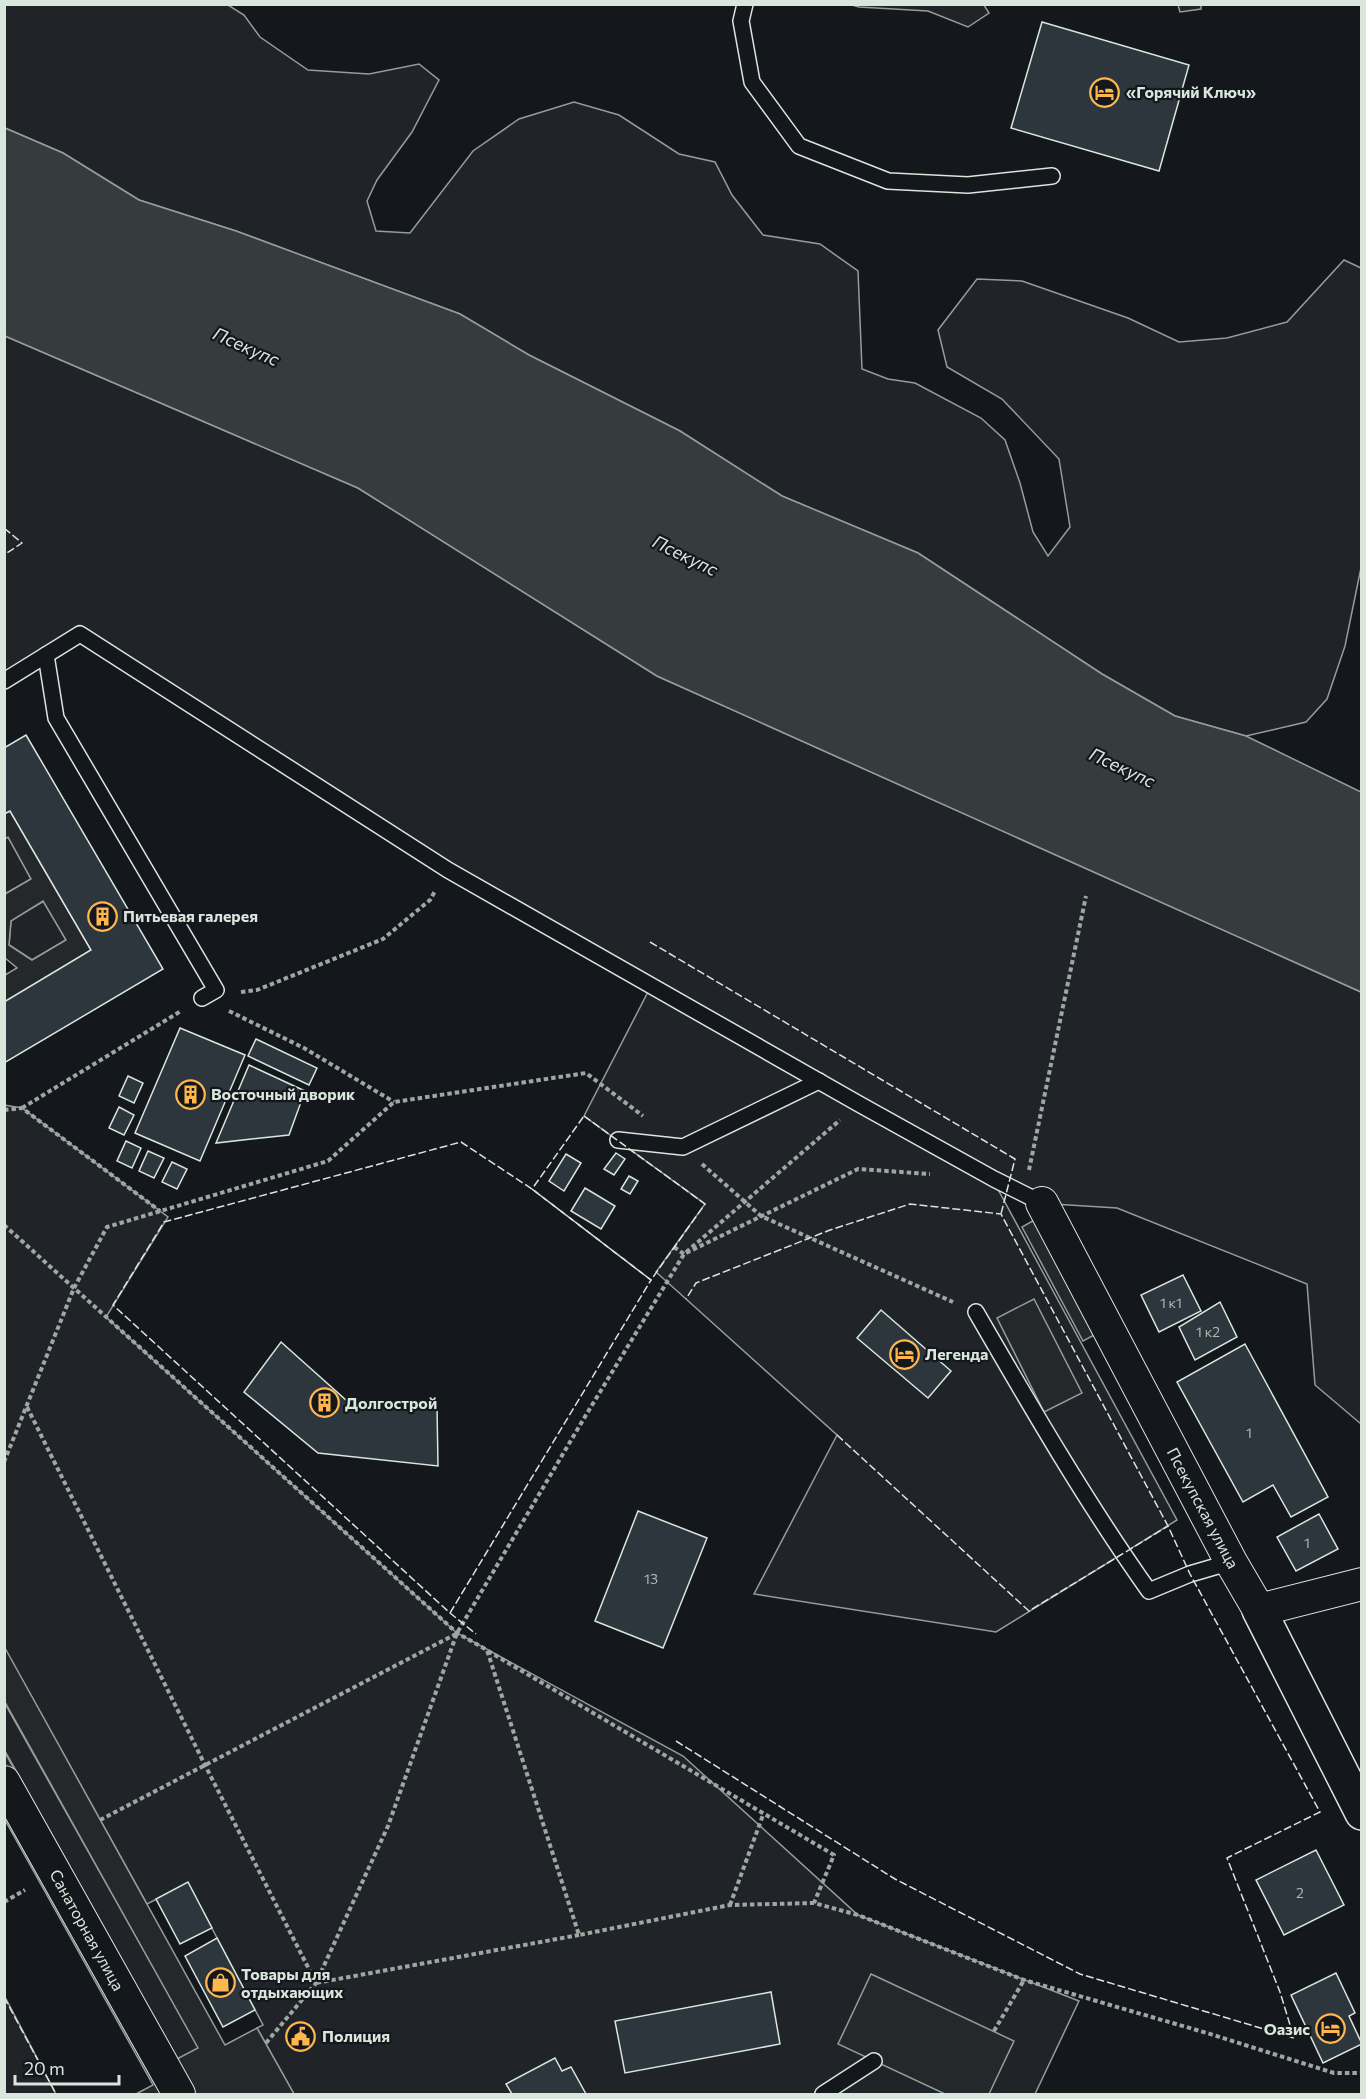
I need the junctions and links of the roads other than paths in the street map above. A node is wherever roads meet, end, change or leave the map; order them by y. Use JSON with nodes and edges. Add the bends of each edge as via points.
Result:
{"nodes":[{"id":1,"x":745,"y":4,"type":"edge"},
{"id":2,"x":1052,"y":176,"type":"dead end"},
{"id":3,"x":46,"y":655,"type":"junction"},
{"id":4,"x":4,"y":681,"type":"edge"},
{"id":5,"x":202,"y":998,"type":"road end"},
{"id":6,"x":819,"y":1081,"type":"junction"},
{"id":7,"x":618,"y":1140,"type":"dead end"},
{"id":8,"x":1033,"y":1199,"type":"joint"},
{"id":9,"x":976,"y":1312,"type":"road end"},
{"id":10,"x":1231,"y":1563,"type":"junction"},
{"id":11,"x":1362,"y":1584,"type":"edge"},
{"id":12,"x":1259,"y":1610,"type":"junction"},
{"id":13,"x":4,"y":1782,"type":"edge"},
{"id":14,"x":1362,"y":1813,"type":"edge"},
{"id":15,"x":874,"y":2061,"type":"dead end"},
{"id":16,"x":174,"y":2086,"type":"edge"},
{"id":17,"x":823,"y":2094,"type":"edge"}],
"edges":[{"from":1,"to":2,"type":"lane","via":[[741,21],[752,82],[799,146],[888,181],[969,185]]},
{"from":3,"to":4,"type":"lane"},
{"from":3,"to":5,"type":"lane","via":[[56,718],[216,990]]},
{"from":3,"to":6,"type":"lane","via":[[80,634],[448,870]]},
{"from":6,"to":7,"type":"lane","via":[[683,1147]]},
{"from":6,"to":8,"type":"lane"},
{"from":8,"to":10,"type":"street","name":"Псекупская улица"},
{"from":9,"to":10,"type":"lane","via":[[1028,1392],[1122,1554],[1149,1591]]},
{"from":10,"to":12,"type":"street","name":"Псекупская улица"},
{"from":11,"to":12,"type":"street"},
{"from":12,"to":14,"type":"street","name":"Псекупская улица"},
{"from":13,"to":16,"type":"street","name":"Санаторная улица"},
{"from":15,"to":17,"type":"lane"}]}
